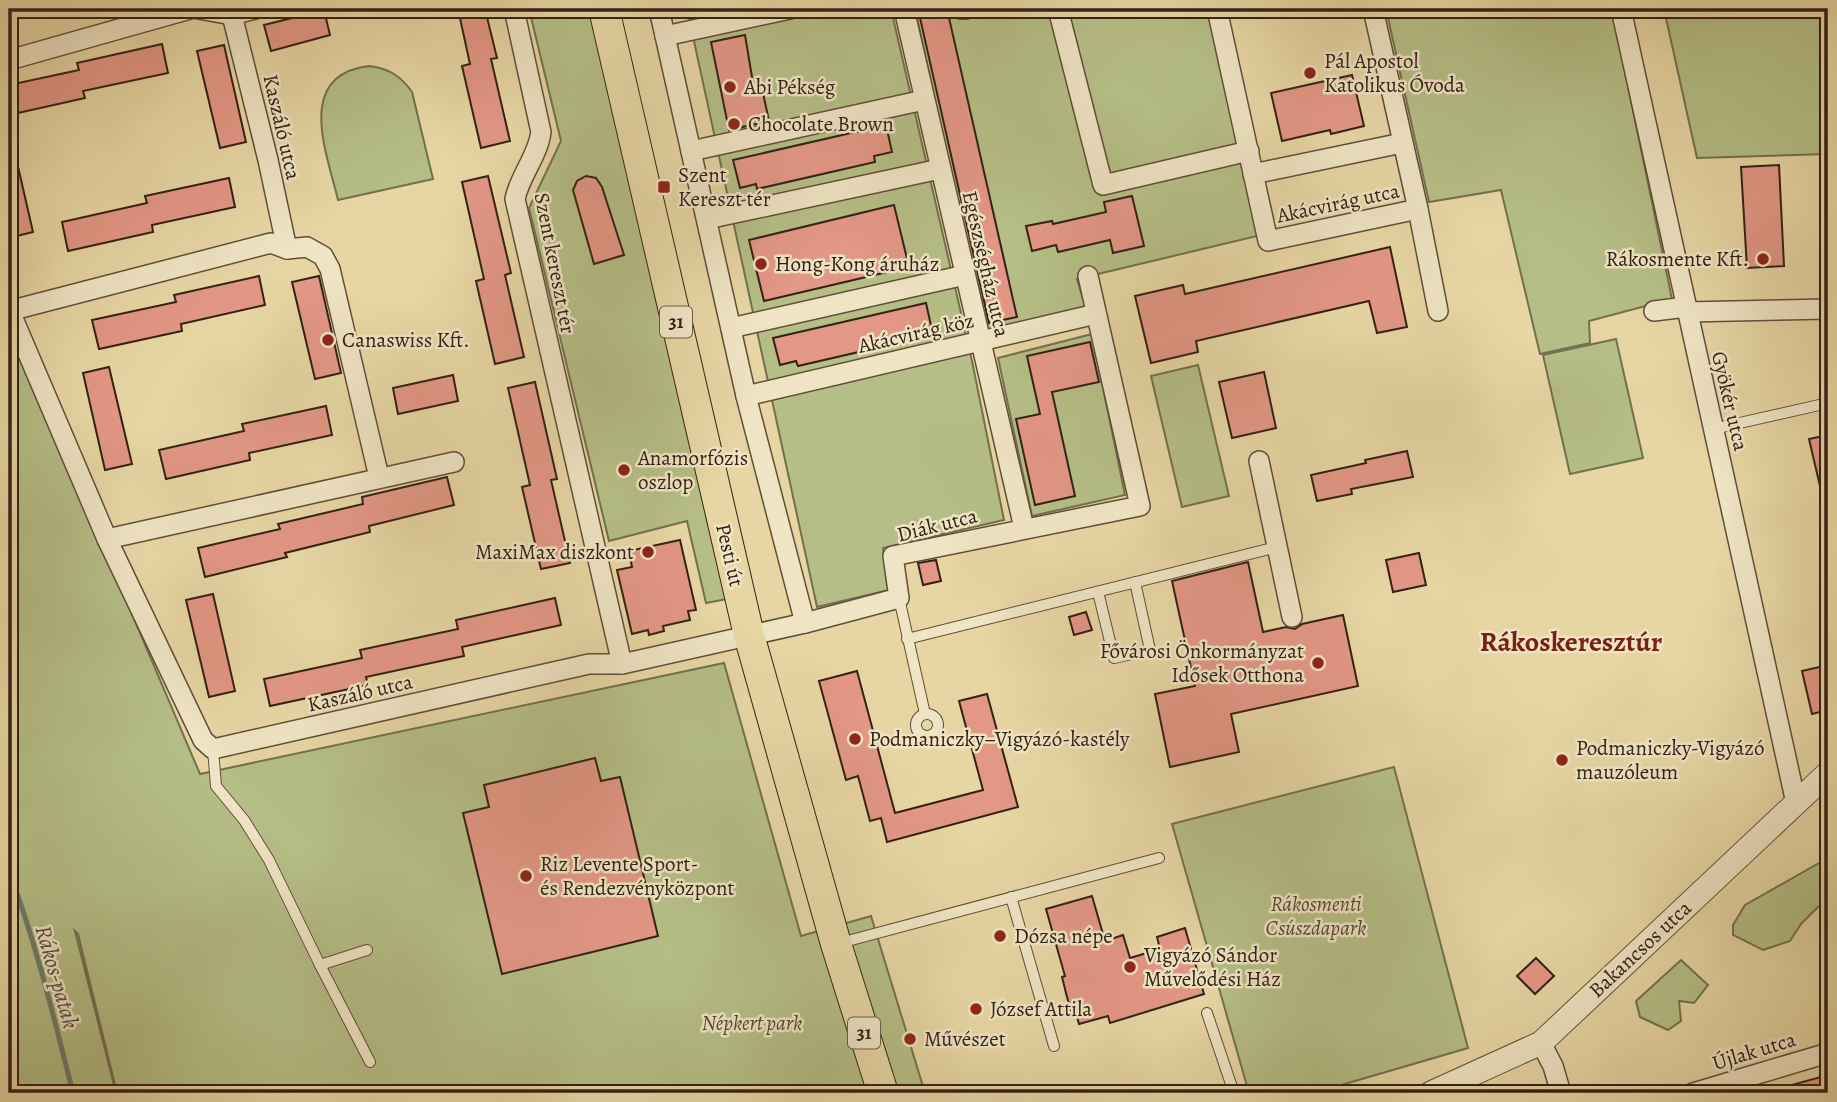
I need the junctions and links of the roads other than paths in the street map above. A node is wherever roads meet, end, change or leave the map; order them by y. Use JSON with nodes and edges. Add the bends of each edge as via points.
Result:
{"nodes":[{"id":1,"x":190,"y":9,"type":"edge"},
{"id":2,"x":199,"y":9,"type":"edge"},
{"id":3,"x":255,"y":9,"type":"edge"},
{"id":4,"x":514,"y":9,"type":"edge"},
{"id":5,"x":604,"y":9,"type":"edge"},
{"id":6,"x":659,"y":9,"type":"edge"},
{"id":7,"x":790,"y":9,"type":"edge"},
{"id":8,"x":904,"y":9,"type":"edge"},
{"id":9,"x":1058,"y":9,"type":"edge"},
{"id":10,"x":1217,"y":9,"type":"edge"},
{"id":11,"x":1373,"y":9,"type":"edge"},
{"id":12,"x":1621,"y":9,"type":"edge"},
{"id":13,"x":232,"y":15,"type":"junction"},
{"id":14,"x":665,"y":36,"type":"junction"},
{"id":15,"x":9,"y":60,"type":"edge"},
{"id":16,"x":924,"y":100,"type":"junction"},
{"id":17,"x":1402,"y":143,"type":"junction"},
{"id":18,"x":1249,"y":150,"type":"junction"},
{"id":19,"x":691,"y":151,"type":"junction"},
{"id":20,"x":940,"y":169,"type":"junction"},
{"id":21,"x":1253,"y":174,"type":"junction"},
{"id":22,"x":1418,"y":209,"type":"junction"},
{"id":23,"x":707,"y":219,"type":"junction"},
{"id":24,"x":286,"y":249,"type":"junction"},
{"id":25,"x":965,"y":275,"type":"junction"},
{"id":26,"x":1088,"y":276,"type":"dead end"},
{"id":27,"x":1686,"y":309,"type":"junction"},
{"id":28,"x":1828,"y":309,"type":"edge"},
{"id":29,"x":9,"y":310,"type":"edge"},
{"id":30,"x":1438,"y":311,"type":"dead end"},
{"id":31,"x":1654,"y":311,"type":"dead end"},
{"id":32,"x":1096,"y":314,"type":"junction"},
{"id":33,"x":731,"y":328,"type":"junction"},
{"id":34,"x":981,"y":341,"type":"junction"},
{"id":35,"x":746,"y":396,"type":"junction"},
{"id":36,"x":1828,"y":403,"type":"edge"},
{"id":37,"x":1713,"y":429,"type":"junction"},
{"id":38,"x":1259,"y":461,"type":"dead end"},
{"id":39,"x":454,"y":462,"type":"dead end"},
{"id":40,"x":379,"y":477,"type":"junction"},
{"id":41,"x":1024,"y":528,"type":"junction"},
{"id":42,"x":107,"y":539,"type":"junction"},
{"id":43,"x":1277,"y":547,"type":"junction"},
{"id":44,"x":1135,"y":582,"type":"junction"},
{"id":45,"x":1098,"y":592,"type":"junction"},
{"id":46,"x":899,"y":598,"type":"junction"},
{"id":47,"x":1292,"y":617,"type":"dead end"},
{"id":48,"x":804,"y":623,"type":"junction"},
{"id":49,"x":749,"y":635,"type":"junction"},
{"id":50,"x":907,"y":639,"type":"junction"},
{"id":51,"x":622,"y":664,"type":"junction"},
{"id":52,"x":925,"y":714,"type":"dead end"},
{"id":53,"x":213,"y":749,"type":"junction"},
{"id":54,"x":1828,"y":773,"type":"edge"},
{"id":55,"x":1796,"y":803,"type":"junction"},
{"id":56,"x":1159,"y":858,"type":"dead end"},
{"id":57,"x":1011,"y":897,"type":"junction"},
{"id":58,"x":836,"y":944,"type":"junction"},
{"id":59,"x":367,"y":950,"type":"dead end"},
{"id":60,"x":320,"y":965,"type":"junction"},
{"id":61,"x":1207,"y":1013,"type":"dead end"},
{"id":62,"x":1541,"y":1042,"type":"junction"},
{"id":63,"x":1054,"y":1046,"type":"dead end"},
{"id":64,"x":1828,"y":1053,"type":"edge"},
{"id":65,"x":370,"y":1062,"type":"dead end"},
{"id":66,"x":1562,"y":1092,"type":"edge"},
{"id":67,"x":883,"y":1093,"type":"edge"},
{"id":68,"x":1234,"y":1093,"type":"edge"},
{"id":69,"x":1431,"y":1093,"type":"edge"},
{"id":70,"x":1693,"y":1093,"type":"edge"}],
"edges":[{"from":1,"to":15,"type":"street"},
{"from":2,"to":13,"type":"street"},
{"from":3,"to":13,"type":"street"},
{"from":4,"to":51,"type":"street","name":"Szent kereszt tér","via":[[541,132],[516,200]]},
{"from":5,"to":49,"type":"main road","name":"Pesti út","number":"31"},
{"from":6,"to":14,"type":"street"},
{"from":7,"to":14,"type":"street"},
{"from":8,"to":16,"type":"street","name":"Egészségház utca"},
{"from":9,"to":18,"type":"street","via":[[1103,185]]},
{"from":10,"to":18,"type":"street"},
{"from":11,"to":17,"type":"street"},
{"from":12,"to":27,"type":"street","name":"Gyökér utca"},
{"from":13,"to":24,"type":"street","name":"Kaszáló utca"},
{"from":14,"to":19,"type":"street"},
{"from":16,"to":19,"type":"street"},
{"from":16,"to":20,"type":"street","name":"Egészségház utca"},
{"from":17,"to":21,"type":"street"},
{"from":17,"to":22,"type":"street"},
{"from":18,"to":21,"type":"street"},
{"from":19,"to":23,"type":"street"},
{"from":20,"to":23,"type":"street"},
{"from":20,"to":25,"type":"street","name":"Egészségház utca"},
{"from":21,"to":22,"type":"street","name":"Akácvirág utca","via":[[1268,241]]},
{"from":22,"to":30,"type":"street"},
{"from":23,"to":33,"type":"street"},
{"from":24,"to":29,"type":"street","via":[[271,243]]},
{"from":24,"to":40,"type":"street","via":[[307,247],[323,257],[330,269]]},
{"from":25,"to":33,"type":"street"},
{"from":25,"to":34,"type":"street","name":"Egészségház utca"},
{"from":26,"to":32,"type":"street"},
{"from":27,"to":28,"type":"street"},
{"from":27,"to":31,"type":"street"},
{"from":27,"to":37,"type":"street","name":"Gyökér utca"},
{"from":29,"to":42,"type":"street"},
{"from":32,"to":34,"type":"street","name":"Akácvirág köz"},
{"from":32,"to":41,"type":"street","name":"Diák utca","via":[[1140,506]]},
{"from":33,"to":35,"type":"street"},
{"from":34,"to":35,"type":"street","name":"Akácvirág köz"},
{"from":34,"to":41,"type":"street","name":"Egészségház utca"},
{"from":35,"to":48,"type":"street"},
{"from":36,"to":37,"type":"lane"},
{"from":37,"to":55,"type":"street","name":"Gyökér utca"},
{"from":38,"to":43,"type":"street"},
{"from":39,"to":40,"type":"street"},
{"from":40,"to":42,"type":"street"},
{"from":41,"to":46,"type":"street","name":"Diák utca","via":[[893,556]]},
{"from":42,"to":53,"type":"street","via":[[203,740]]},
{"from":43,"to":44,"type":"lane"},
{"from":43,"to":47,"type":"street"},
{"from":44,"to":45,"type":"lane"},
{"from":44,"to":45,"type":"lane","via":[[1150,650],[1114,658]]},
{"from":45,"to":50,"type":"lane"},
{"from":46,"to":48,"type":"street"},
{"from":46,"to":50,"type":"lane"},
{"from":48,"to":49,"type":"street"},
{"from":49,"to":51,"type":"street","name":"Kaszáló utca"},
{"from":49,"to":58,"type":"main road","name":"Pesti út","number":"31"},
{"from":50,"to":52,"type":"lane"},
{"from":51,"to":53,"type":"street","name":"Kaszáló utca","via":[[589,664]]},
{"from":53,"to":60,"type":"lane","via":[[216,786],[268,860]]},
{"from":54,"to":55,"type":"street","name":"Bakancsos utca"},
{"from":55,"to":62,"type":"street","name":"Bakancsos utca"},
{"from":56,"to":57,"type":"lane"},
{"from":57,"to":58,"type":"lane"},
{"from":57,"to":63,"type":"lane"},
{"from":58,"to":67,"type":"main road","name":"Pesti út","number":"31"},
{"from":59,"to":60,"type":"lane"},
{"from":60,"to":65,"type":"lane"},
{"from":61,"to":68,"type":"lane"},
{"from":62,"to":66,"type":"street"},
{"from":62,"to":69,"type":"street","name":"Bakancsos utca"},
{"from":64,"to":70,"type":"street","name":"Újlak utca"}]}
